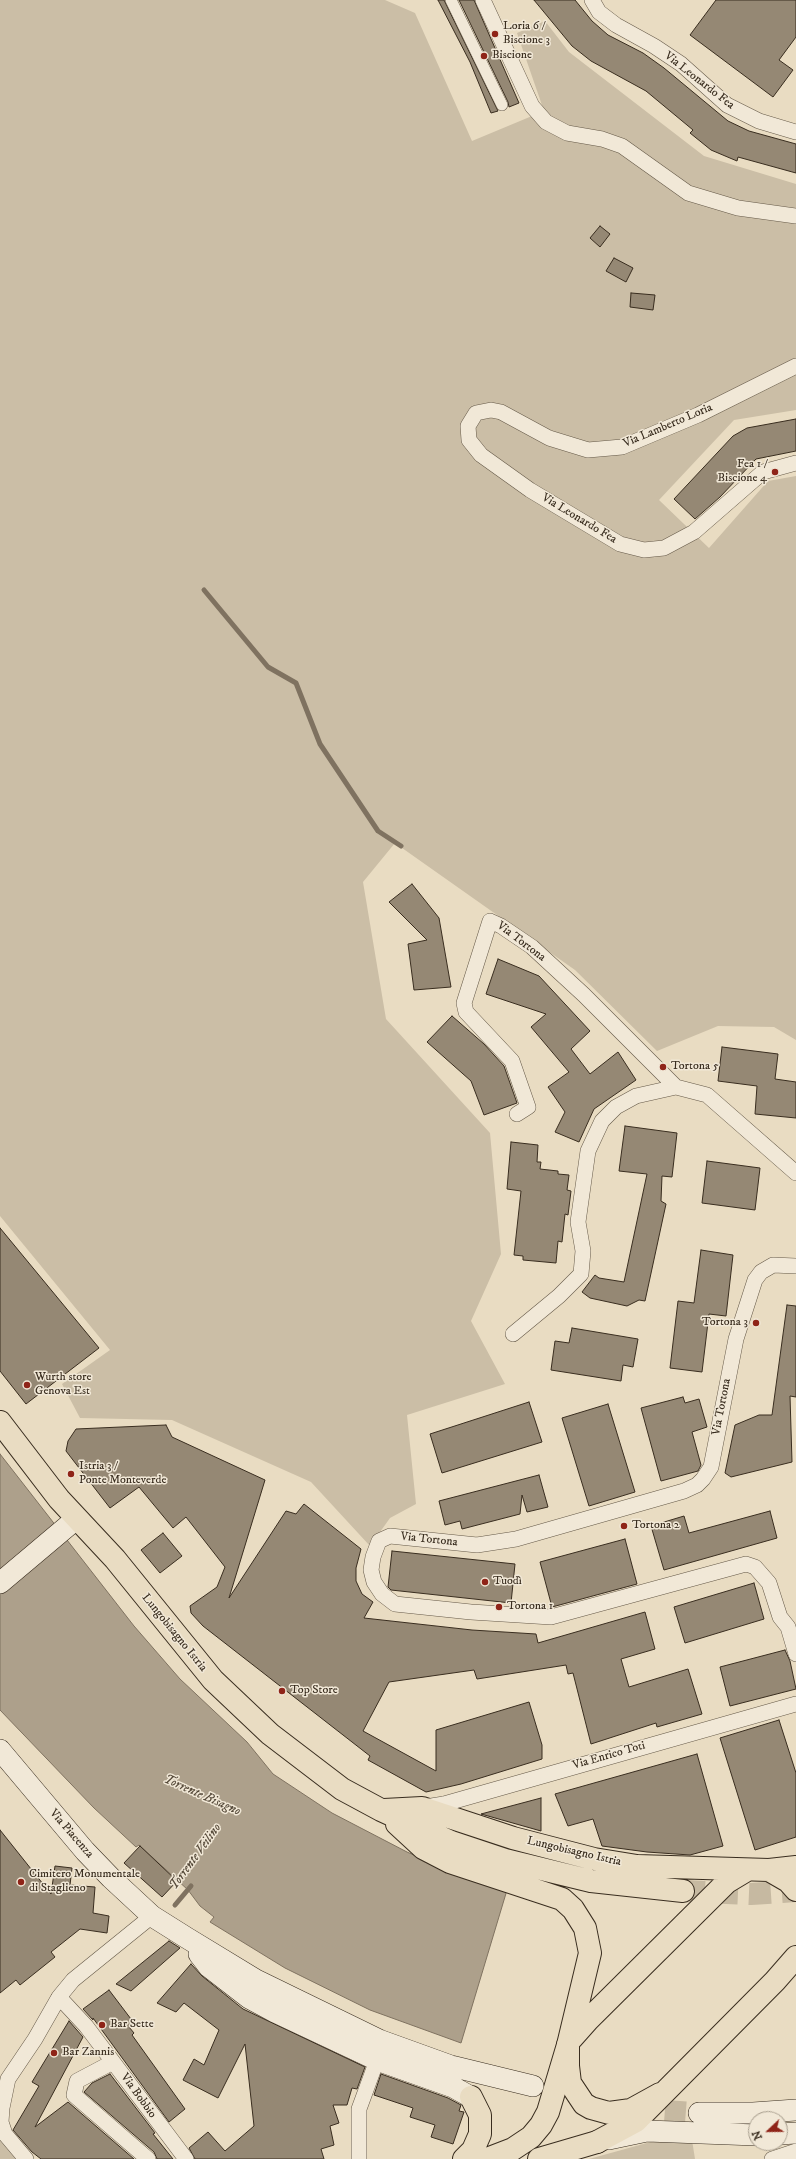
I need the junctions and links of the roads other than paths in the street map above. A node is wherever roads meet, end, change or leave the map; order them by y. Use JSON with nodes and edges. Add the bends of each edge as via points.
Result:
{"nodes":[{"id":1,"x":451,"y":0,"type":"edge"},
{"id":2,"x":483,"y":0,"type":"edge"},
{"id":3,"x":592,"y":0,"type":"edge"},
{"id":4,"x":502,"y":105,"type":"dead end"},
{"id":5,"x":796,"y":132,"type":"edge"},
{"id":6,"x":796,"y":216,"type":"edge"},
{"id":7,"x":796,"y":366,"type":"edge"},
{"id":8,"x":491,"y":410,"type":"joint"},
{"id":9,"x":796,"y":463,"type":"edge"},
{"id":10,"x":676,"y":1087,"type":"junction"},
{"id":11,"x":518,"y":1114,"type":"dead end"},
{"id":12,"x":796,"y":1173,"type":"edge"},
{"id":13,"x":796,"y":1266,"type":"edge"},
{"id":14,"x":513,"y":1334,"type":"dead end"},
{"id":15,"x":3,"y":1426,"type":"edge"},
{"id":16,"x":70,"y":1524,"type":"junction"},
{"id":17,"x":115,"y":1559,"type":"junction"},
{"id":18,"x":0,"y":1583,"type":"edge"},
{"id":19,"x":792,"y":1626,"type":"edge"},
{"id":20,"x":796,"y":1654,"type":"edge"},
{"id":21,"x":796,"y":1704,"type":"edge"},
{"id":22,"x":0,"y":1750,"type":"edge"},
{"id":23,"x":422,"y":1808,"type":"junction"},
{"id":24,"x":381,"y":1810,"type":"junction"},
{"id":25,"x":796,"y":1867,"type":"edge"},
{"id":26,"x":747,"y":1870,"type":"junction"},
{"id":27,"x":769,"y":1870,"type":"junction"},
{"id":28,"x":796,"y":1890,"type":"edge"},
{"id":29,"x":682,"y":1891,"type":"tunnel mouth"},
{"id":30,"x":152,"y":1916,"type":"junction"},
{"id":31,"x":187,"y":1938,"type":"junction"},
{"id":32,"x":796,"y":1956,"type":"edge"},
{"id":33,"x":796,"y":1973,"type":"edge"},
{"id":34,"x":775,"y":1981,"type":"junction"},
{"id":35,"x":59,"y":1997,"type":"junction"},
{"id":36,"x":569,"y":2043,"type":"junction"},
{"id":37,"x":377,"y":2060,"type":"junction"},
{"id":38,"x":113,"y":2062,"type":"junction"},
{"id":39,"x":533,"y":2086,"type":"dead end"},
{"id":40,"x":660,"y":2094,"type":"junction"},
{"id":41,"x":471,"y":2098,"type":"joint"},
{"id":42,"x":796,"y":2110,"type":"edge"},
{"id":43,"x":699,"y":2113,"type":"tunnel mouth"},
{"id":44,"x":748,"y":2135,"type":"edge"},
{"id":45,"x":597,"y":2142,"type":"junction"},
{"id":46,"x":796,"y":2151,"type":"edge"},
{"id":47,"x":146,"y":2158,"type":"edge"},
{"id":48,"x":26,"y":2159,"type":"edge"},
{"id":49,"x":186,"y":2159,"type":"edge"},
{"id":50,"x":359,"y":2159,"type":"edge"},
{"id":51,"x":464,"y":2159,"type":"edge"},
{"id":52,"x":487,"y":2159,"type":"edge"},
{"id":53,"x":539,"y":2159,"type":"edge"},
{"id":54,"x":772,"y":2159,"type":"edge"}],
"edges":[{"from":1,"to":4,"type":"street"},
{"from":2,"to":6,"type":"street","via":[[532,106],[546,122],[567,133],[602,139],[622,146],[688,193],[738,208]]},
{"from":3,"to":5,"type":"street","name":"Via Leonardo Fea","via":[[599,12],[681,64],[727,106],[759,121]]},
{"from":7,"to":8,"type":"street","name":"Via Lamberto Loria","via":[[698,415],[622,447],[588,450],[549,438],[501,412]]},
{"from":8,"to":9,"type":"street","name":"Via Leonardo Fea","via":[[476,413],[468,426],[469,440],[481,455],[530,490],[620,544],[644,550],[664,548],[694,532],[763,472]]},
{"from":10,"to":11,"type":"street","name":"Via Tortona","via":[[532,947],[502,926],[490,921],[464,1003],[466,1012],[512,1061],[528,1107]]},
{"from":10,"to":12,"type":"street","via":[[707,1095]]},
{"from":10,"to":14,"type":"street","via":[[636,1096],[616,1107],[602,1121],[588,1151],[578,1222],[583,1251],[581,1274]]},
{"from":13,"to":19,"type":"street","name":"Via Tortona","via":[[773,1266],[761,1272],[755,1280],[736,1339],[711,1467],[697,1485],[684,1491],[516,1539],[477,1545],[390,1536],[379,1541],[371,1570],[374,1582],[382,1594],[395,1604],[551,1617],[746,1564],[755,1567],[769,1583],[780,1617]]},
{"from":15,"to":16,"type":"main road","name":"Lungobisagno Istria"},
{"from":15,"to":17,"type":"main road","via":[[69,1492]]},
{"from":16,"to":17,"type":"main road","name":"Lungobisagno Istria"},
{"from":16,"to":18,"type":"main road"},
{"from":17,"to":24,"type":"main road","name":"Lungobisagno Istria","via":[[213,1680],[270,1734],[342,1789]]},
{"from":19,"to":20,"type":"street","name":"Via Tortona"},
{"from":21,"to":23,"type":"street","name":"Via Enrico Toti","via":[[444,1804]]},
{"from":22,"to":30,"type":"main road","name":"Via Piacenza","via":[[85,1851]]},
{"from":23,"to":24,"type":"main road","name":"Lungobisagno Istria"},
{"from":23,"to":26,"type":"main road","name":"Lungobisagno Istria","via":[[513,1838],[594,1859],[637,1866]]},
{"from":24,"to":29,"type":"main road","name":"Lungobisagno Istria","via":[[451,1842],[546,1871],[591,1881]]},
{"from":24,"to":36,"type":"main road","via":[[423,1848],[450,1862],[562,1899],[573,1909],[585,1928],[590,1954]]},
{"from":25,"to":27,"type":"main road","name":"Lungobisagno Istria"},
{"from":26,"to":27,"type":"main road","name":"Lungobisagno Istria"},
{"from":26,"to":36,"type":"main road","via":[[727,1882],[588,2020]]},
{"from":27,"to":28,"type":"main road","via":[[788,1881]]},
{"from":30,"to":31,"type":"main road","name":"Via Piacenza"},
{"from":30,"to":35,"type":"street","via":[[72,1980]]},
{"from":31,"to":37,"type":"main road","via":[[209,1967],[249,1998]]},
{"from":31,"to":39,"type":"main road","name":"Via Piacenza","via":[[256,1980],[379,2040],[451,2066]]},
{"from":32,"to":34,"type":"main road"},
{"from":33,"to":34,"type":"main road"},
{"from":34,"to":40,"type":"main road"},
{"from":35,"to":38,"type":"street","name":"Via Bobbio","via":[[86,2026]]},
{"from":35,"to":48,"type":"street","via":[[8,2079],[1,2122],[5,2134]]},
{"from":36,"to":40,"type":"main road","via":[[570,2083],[577,2095],[591,2108],[616,2114],[645,2104]]},
{"from":36,"to":52,"type":"main road","via":[[548,2112],[541,2124],[530,2137],[513,2149]]},
{"from":37,"to":41,"type":"main road","via":[[453,2087]]},
{"from":37,"to":50,"type":"street","via":[[359,2109]]},
{"from":38,"to":47,"type":"street","via":[[77,2081],[74,2095]]},
{"from":38,"to":49,"type":"street","name":"Via Bobbio"},
{"from":40,"to":45,"type":"main road","via":[[636,2121]]},
{"from":41,"to":51,"type":"main road","via":[[480,2115],[480,2134],[473,2150]]},
{"from":42,"to":43,"type":"main road"},
{"from":44,"to":45,"type":"main road","via":[[647,2131]]},
{"from":45,"to":53,"type":"main road"},
{"from":46,"to":54,"type":"street"}]}
